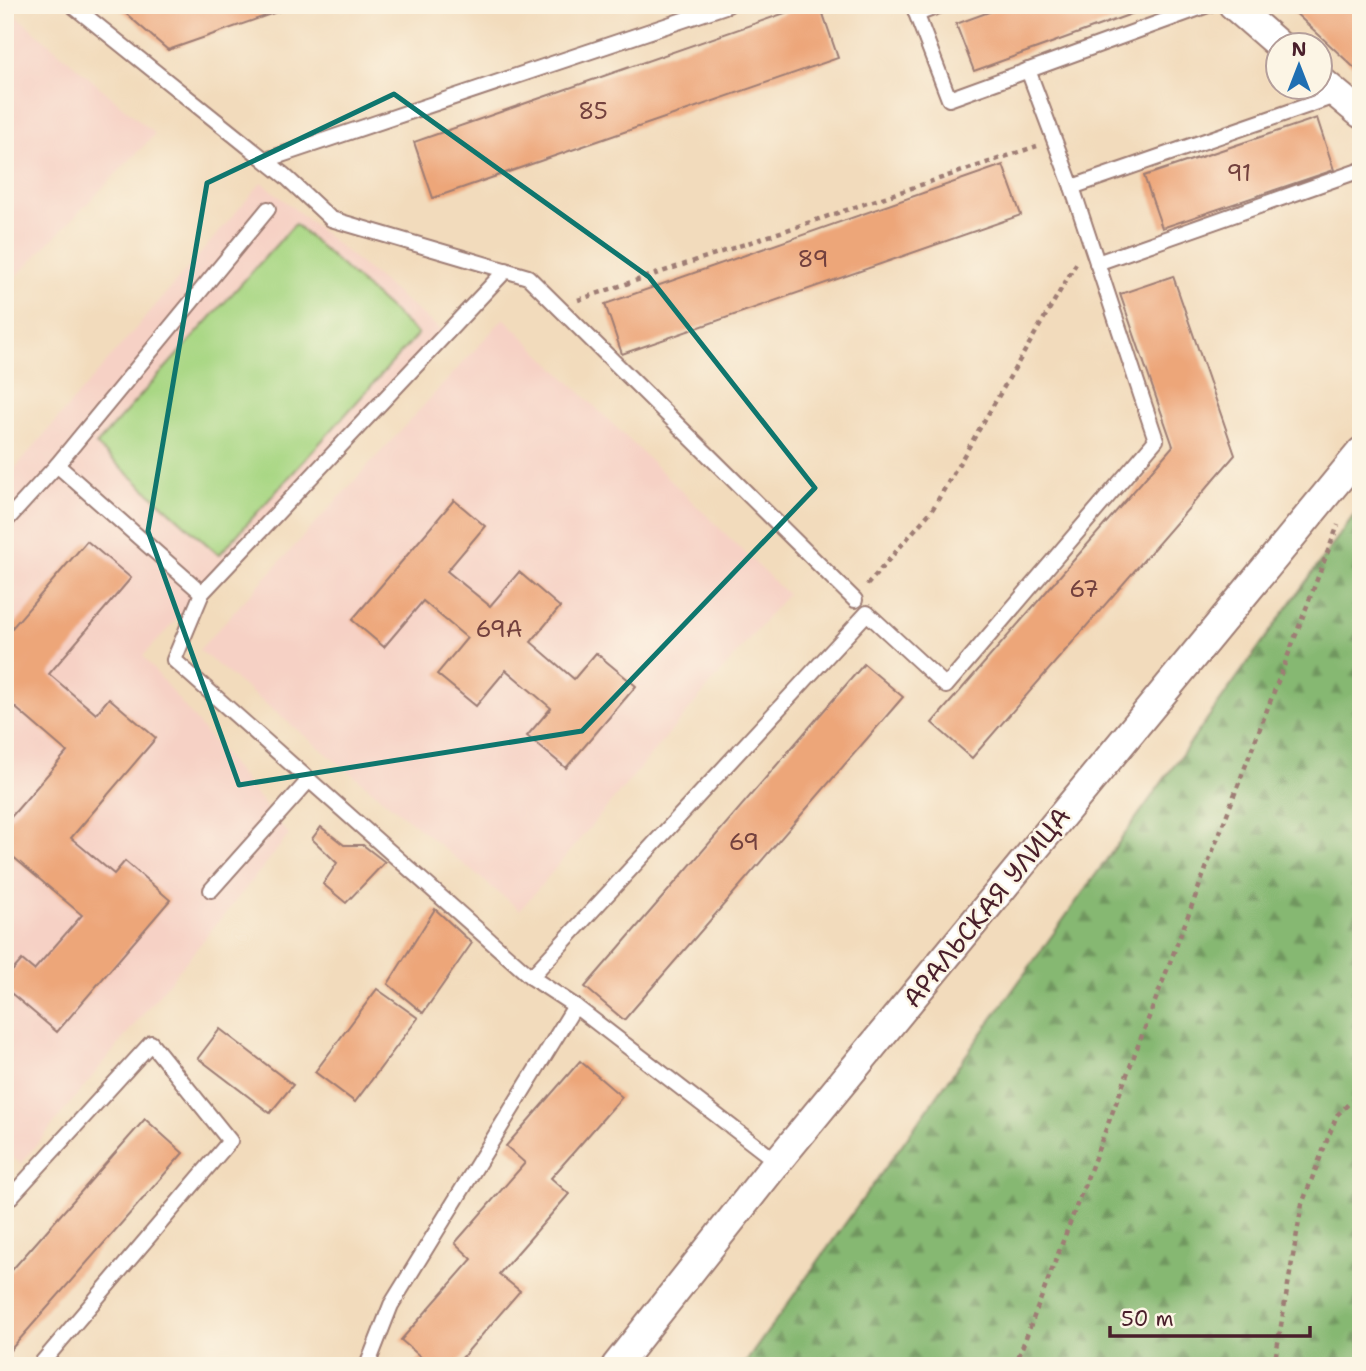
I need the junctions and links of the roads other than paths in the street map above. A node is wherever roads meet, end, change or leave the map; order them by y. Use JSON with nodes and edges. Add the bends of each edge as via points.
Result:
{"nodes":[{"id":1,"x":72,"y":5,"type":"edge"},
{"id":2,"x":728,"y":5,"type":"edge"},
{"id":3,"x":941,"y":5,"type":"edge"},
{"id":4,"x":1208,"y":5,"type":"edge"},
{"id":5,"x":1233,"y":5,"type":"edge"},
{"id":6,"x":915,"y":10,"type":"edge"},
{"id":7,"x":1264,"y":32,"type":"edge"},
{"id":8,"x":1028,"y":70,"type":"junction"},
{"id":9,"x":1334,"y":91,"type":"edge"},
{"id":10,"x":1290,"y":102,"type":"edge"},
{"id":11,"x":1361,"y":114,"type":"edge"},
{"id":12,"x":266,"y":160,"type":"junction"},
{"id":13,"x":1361,"y":170,"type":"edge"},
{"id":14,"x":1072,"y":187,"type":"junction"},
{"id":15,"x":268,"y":209,"type":"dead end"},
{"id":16,"x":1097,"y":263,"type":"junction"},
{"id":17,"x":506,"y":270,"type":"junction"},
{"id":18,"x":1361,"y":452,"type":"edge"},
{"id":19,"x":57,"y":465,"type":"junction"},
{"id":20,"x":5,"y":522,"type":"edge"},
{"id":21,"x":202,"y":593,"type":"junction"},
{"id":22,"x":855,"y":600,"type":"road end"},
{"id":23,"x":309,"y":779,"type":"junction"},
{"id":24,"x":211,"y":890,"type":"dead end"},
{"id":25,"x":531,"y":976,"type":"junction"},
{"id":26,"x":575,"y":1006,"type":"junction"},
{"id":27,"x":777,"y":1162,"type":"junction"},
{"id":28,"x":6,"y":1201,"type":"edge"},
{"id":29,"x":39,"y":1366,"type":"edge"},
{"id":30,"x":368,"y":1366,"type":"edge"},
{"id":31,"x":616,"y":1366,"type":"edge"}],
"edges":[{"from":1,"to":12,"type":"lane"},
{"from":2,"to":12,"type":"lane"},
{"from":3,"to":6,"type":"lane"},
{"from":4,"to":8,"type":"lane"},
{"from":5,"to":7,"type":"street"},
{"from":6,"to":8,"type":"lane","via":[[949,99]]},
{"from":8,"to":14,"type":"lane"},
{"from":9,"to":11,"type":"street"},
{"from":10,"to":14,"type":"lane"},
{"from":12,"to":17,"type":"lane","via":[[331,219]]},
{"from":13,"to":16,"type":"lane"},
{"from":14,"to":16,"type":"lane"},
{"from":15,"to":19,"type":"lane"},
{"from":16,"to":25,"type":"lane","via":[[1156,440],[946,686],[867,613]]},
{"from":17,"to":21,"type":"lane"},
{"from":17,"to":22,"type":"lane","via":[[528,276]]},
{"from":18,"to":27,"type":"street","name":"АРАЛЬСКАЯ УЛИЦА"},
{"from":19,"to":20,"type":"lane"},
{"from":19,"to":21,"type":"lane"},
{"from":21,"to":23,"type":"lane","via":[[174,660]]},
{"from":23,"to":24,"type":"lane"},
{"from":23,"to":25,"type":"lane"},
{"from":25,"to":26,"type":"lane"},
{"from":26,"to":27,"type":"lane"},
{"from":26,"to":30,"type":"lane","via":[[391,1305]]},
{"from":27,"to":31,"type":"street","name":"АРАЛЬСКАЯ УЛИЦА"},
{"from":28,"to":29,"type":"lane","via":[[150,1043],[230,1141]]}]}
